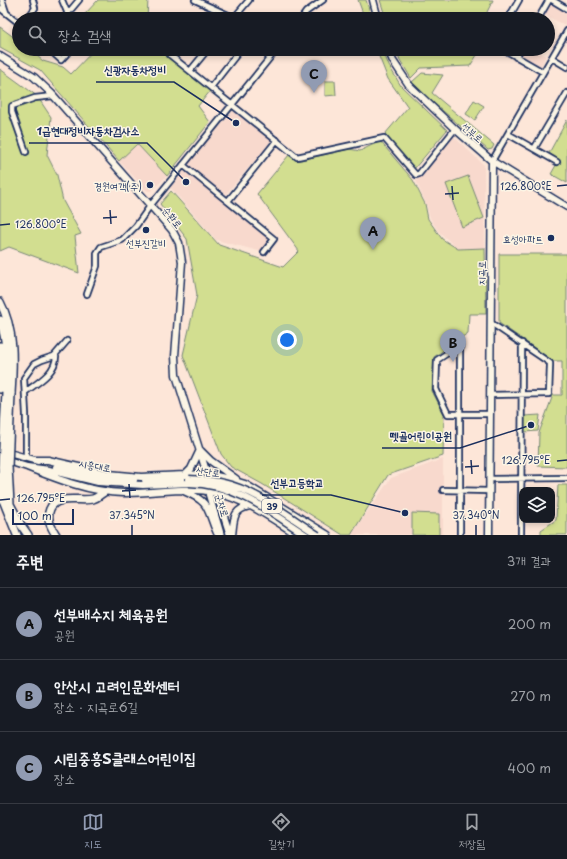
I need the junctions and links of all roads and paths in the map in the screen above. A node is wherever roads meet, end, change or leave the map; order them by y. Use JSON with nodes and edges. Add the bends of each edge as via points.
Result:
{"nodes":[{"id":1,"x":2,"y":0,"type":"edge"},
{"id":2,"x":33,"y":0,"type":"edge"},
{"id":3,"x":62,"y":0,"type":"edge"},
{"id":4,"x":79,"y":0,"type":"edge"},
{"id":5,"x":195,"y":0,"type":"edge"},
{"id":6,"x":249,"y":0,"type":"edge"},
{"id":7,"x":323,"y":0,"type":"edge"},
{"id":8,"x":373,"y":0,"type":"edge"},
{"id":9,"x":519,"y":0,"type":"edge"},
{"id":10,"x":550,"y":0,"type":"edge"},
{"id":11,"x":0,"y":8,"type":"edge"},
{"id":12,"x":567,"y":8,"type":"edge"},
{"id":13,"x":6,"y":12,"type":"junction"},
{"id":14,"x":32,"y":12,"type":"edge"},
{"id":15,"x":66,"y":12,"type":"edge"},
{"id":16,"x":69,"y":12,"type":"edge"},
{"id":17,"x":222,"y":12,"type":"edge"},
{"id":18,"x":240,"y":12,"type":"edge"},
{"id":19,"x":306,"y":12,"type":"edge"},
{"id":20,"x":376,"y":12,"type":"edge"},
{"id":21,"x":512,"y":12,"type":"edge"},
{"id":22,"x":542,"y":12,"type":"edge"},
{"id":23,"x":12,"y":17,"type":"edge"},
{"id":24,"x":567,"y":31,"type":"edge"},
{"id":25,"x":555,"y":53,"type":"edge"},
{"id":26,"x":0,"y":56,"type":"edge"},
{"id":27,"x":57,"y":56,"type":"edge"},
{"id":28,"x":65,"y":56,"type":"edge"},
{"id":29,"x":171,"y":56,"type":"edge"},
{"id":30,"x":202,"y":56,"type":"edge"},
{"id":31,"x":235,"y":56,"type":"edge"},
{"id":32,"x":270,"y":56,"type":"edge"},
{"id":33,"x":391,"y":56,"type":"edge"},
{"id":34,"x":516,"y":57,"type":"edge"},
{"id":35,"x":552,"y":58,"type":"joint"},
{"id":36,"x":567,"y":67,"type":"edge"},
{"id":37,"x":190,"y":71,"type":"junction"},
{"id":38,"x":543,"y":72,"type":"junction"},
{"id":39,"x":211,"y":87,"type":"junction"},
{"id":40,"x":567,"y":93,"type":"edge"},
{"id":41,"x":54,"y":96,"type":"junction"},
{"id":42,"x":232,"y":104,"type":"junction"},
{"id":43,"x":455,"y":130,"type":"junction"},
{"id":44,"x":508,"y":134,"type":"junction"},
{"id":45,"x":277,"y":140,"type":"junction"},
{"id":46,"x":534,"y":149,"type":"junction"},
{"id":47,"x":26,"y":152,"type":"dead end"},
{"id":48,"x":492,"y":161,"type":"junction"},
{"id":49,"x":557,"y":162,"type":"dead end"},
{"id":50,"x":183,"y":165,"type":"junction"},
{"id":51,"x":228,"y":201,"type":"junction"},
{"id":52,"x":150,"y":206,"type":"junction"},
{"id":53,"x":567,"y":207,"type":"edge"},
{"id":54,"x":264,"y":252,"type":"dead end"},
{"id":55,"x":87,"y":294,"type":"dead end"},
{"id":56,"x":0,"y":302,"type":"edge"},
{"id":57,"x":0,"y":320,"type":"edge"},
{"id":58,"x":490,"y":323,"type":"junction"},
{"id":59,"x":67,"y":341,"type":"dead end"},
{"id":60,"x":522,"y":344,"type":"junction"},
{"id":61,"x":0,"y":346,"type":"edge"},
{"id":62,"x":56,"y":356,"type":"dead end"},
{"id":63,"x":6,"y":392,"type":"edge"},
{"id":64,"x":25,"y":392,"type":"junction"},
{"id":65,"x":490,"y":394,"type":"junction"},
{"id":66,"x":522,"y":394,"type":"junction"},
{"id":67,"x":460,"y":414,"type":"junction"},
{"id":68,"x":490,"y":414,"type":"junction"},
{"id":69,"x":200,"y":450,"type":"junction"},
{"id":70,"x":0,"y":451,"type":"edge"},
{"id":71,"x":0,"y":458,"type":"edge"},
{"id":72,"x":26,"y":458,"type":"junction"},
{"id":73,"x":35,"y":460,"type":"junction"},
{"id":74,"x":5,"y":467,"type":"junction"},
{"id":75,"x":27,"y":467,"type":"junction"},
{"id":76,"x":50,"y":468,"type":"junction"},
{"id":77,"x":208,"y":474,"type":"junction"},
{"id":78,"x":567,"y":478,"type":"edge"},
{"id":79,"x":188,"y":479,"type":"junction"},
{"id":80,"x":489,"y":479,"type":"junction"},
{"id":81,"x":522,"y":479,"type":"junction"},
{"id":82,"x":237,"y":482,"type":"junction"},
{"id":83,"x":223,"y":485,"type":"junction"},
{"id":84,"x":246,"y":485,"type":"junction"},
{"id":85,"x":443,"y":490,"type":"dead end"},
{"id":86,"x":460,"y":490,"type":"junction"},
{"id":87,"x":184,"y":491,"type":"junction"},
{"id":88,"x":489,"y":491,"type":"junction"},
{"id":89,"x":104,"y":492,"type":"junction"},
{"id":90,"x":208,"y":492,"type":"junction"},
{"id":91,"x":216,"y":492,"type":"junction"},
{"id":92,"x":232,"y":497,"type":"junction"},
{"id":93,"x":250,"y":506,"type":"junction"},
{"id":94,"x":221,"y":508,"type":"junction"},
{"id":95,"x":214,"y":510,"type":"junction"},
{"id":96,"x":17,"y":535,"type":"edge"},
{"id":97,"x":28,"y":535,"type":"edge"},
{"id":98,"x":56,"y":535,"type":"edge"},
{"id":99,"x":218,"y":535,"type":"edge"},
{"id":100,"x":221,"y":535,"type":"edge"},
{"id":101,"x":231,"y":535,"type":"edge"},
{"id":102,"x":298,"y":535,"type":"edge"},
{"id":103,"x":306,"y":535,"type":"edge"},
{"id":104,"x":318,"y":535,"type":"edge"},
{"id":105,"x":328,"y":535,"type":"edge"},
{"id":106,"x":460,"y":535,"type":"edge"},
{"id":107,"x":489,"y":535,"type":"edge"},
{"id":108,"x":521,"y":535,"type":"edge"}],
"edges":[{"from":1,"to":13,"type":"street"},
{"from":2,"to":14,"type":"street","via":[[35,8]]},
{"from":3,"to":15,"type":"street"},
{"from":4,"to":16,"type":"street"},
{"from":5,"to":17,"type":"street"},
{"from":6,"to":18,"type":"street"},
{"from":7,"to":19,"type":"street"},
{"from":8,"to":20,"type":"main road"},
{"from":9,"to":21,"type":"street"},
{"from":10,"to":12,"type":"street"},
{"from":10,"to":22,"type":"street"},
{"from":11,"to":13,"type":"street"},
{"from":13,"to":23,"type":"street"},
{"from":24,"to":25,"type":"street","name":"지곡로"},
{"from":26,"to":41,"type":"main road","name":"순환로","via":[[34,77]]},
{"from":27,"to":28,"type":"street","via":[[61,60]]},
{"from":29,"to":37,"type":"street"},
{"from":30,"to":37,"type":"street"},
{"from":31,"to":39,"type":"street"},
{"from":32,"to":42,"type":"street"},
{"from":33,"to":43,"type":"main road","name":"선부로","via":[[409,85]]},
{"from":34,"to":38,"type":"street"},
{"from":35,"to":36,"type":"street"},
{"from":35,"to":38,"type":"street","name":"지곡로"},
{"from":37,"to":39,"type":"street"},
{"from":38,"to":44,"type":"street","name":"지곡로"},
{"from":39,"to":42,"type":"street"},
{"from":40,"to":46,"type":"street"},
{"from":41,"to":47,"type":"street","via":[[35,98],[12,106]]},
{"from":41,"to":52,"type":"main road","name":"순환로"},
{"from":42,"to":45,"type":"street"},
{"from":42,"to":50,"type":"street"},
{"from":43,"to":45,"type":"street","via":[[416,175],[384,138],[297,157]]},
{"from":43,"to":48,"type":"main road","name":"선부로"},
{"from":44,"to":46,"type":"street"},
{"from":44,"to":48,"type":"street","name":"지곡로"},
{"from":45,"to":51,"type":"street"},
{"from":46,"to":49,"type":"street"},
{"from":48,"to":53,"type":"main road","name":"선부로"},
{"from":48,"to":58,"type":"main road","name":"지곡로"},
{"from":50,"to":51,"type":"street"},
{"from":50,"to":52,"type":"street"},
{"from":51,"to":54,"type":"street","via":[[274,239]]},
{"from":52,"to":55,"type":"street","via":[[122,240],[101,247],[97,253],[97,266]]},
{"from":52,"to":69,"type":"main road","name":"순환로","via":[[172,230],[179,243],[181,274],[176,375]]},
{"from":56,"to":63,"type":"highway","via":[[10,330],[12,349]]},
{"from":57,"to":63,"type":"highway","via":[[7,348]]},
{"from":58,"to":60,"type":"street"},
{"from":58,"to":65,"type":"main road","name":"지곡로"},
{"from":59,"to":64,"type":"street","via":[[54,356],[34,364],[24,378]]},
{"from":60,"to":66,"type":"street"},
{"from":60,"to":66,"type":"street","via":[[550,363],[549,394]]},
{"from":61,"to":63,"type":"highway"},
{"from":62,"to":64,"type":"street","via":[[56,362],[41,382]]},
{"from":63,"to":74,"type":"highway","bridge":true},
{"from":64,"to":72,"type":"street"},
{"from":65,"to":66,"type":"street"},
{"from":65,"to":68,"type":"main road","name":"지곡로"},
{"from":66,"to":81,"type":"street"},
{"from":67,"to":67,"type":"street","via":[[460,345],[437,360],[436,389],[448,414]]},
{"from":67,"to":68,"type":"street"},
{"from":67,"to":86,"type":"street"},
{"from":68,"to":80,"type":"main road","name":"지곡로"},
{"from":69,"to":77,"type":"main road","name":"순환로"},
{"from":69,"to":79,"type":"main road"},
{"from":69,"to":84,"type":"main road","via":[[211,461]]},
{"from":70,"to":72,"type":"main road","name":"시흥대로","number":"39"},
{"from":71,"to":75,"type":"main road","name":"시흥대로","number":"39"},
{"from":72,"to":73,"type":"main road","name":"시흥대로","number":"39"},
{"from":73,"to":76,"type":"main road","name":"시흥대로","number":"39"},
{"from":73,"to":79,"type":"main road","via":[[48,460],[109,474]]},
{"from":74,"to":96,"type":"highway","via":[[3,500]]},
{"from":74,"to":97,"type":"highway","via":[[10,504]]},
{"from":75,"to":76,"type":"main road","name":"시흥대로","number":"39"},
{"from":75,"to":89,"type":"main road","via":[[54,478]]},
{"from":76,"to":79,"type":"main road","name":"시흥대로","number":"39","via":[[92,481],[115,484],[143,486]]},
{"from":77,"to":79,"type":"main road"},
{"from":77,"to":82,"type":"main road"},
{"from":77,"to":90,"type":"main road","name":"군자로"},
{"from":77,"to":91,"type":"main road","name":"군자로"},
{"from":78,"to":81,"type":"street"},
{"from":79,"to":83,"type":"main road","name":"산단로","number":"39","bridge":true,"via":[[203,484]]},
{"from":79,"to":87,"type":"main road","via":[[191,478],[192,486]]},
{"from":80,"to":81,"type":"street"},
{"from":80,"to":88,"type":"main road","name":"지곡로"},
{"from":81,"to":108,"type":"street"},
{"from":82,"to":84,"type":"main road"},
{"from":82,"to":92,"type":"main road","via":[[229,482],[226,488]]},
{"from":83,"to":103,"type":"main road","number":"39","bridge":true},
{"from":83,"to":104,"type":"main road","number":"39","bridge":true,"via":[[245,491],[264,501]]},
{"from":84,"to":105,"type":"main road"},
{"from":85,"to":86,"type":"street"},
{"from":86,"to":88,"type":"street"},
{"from":86,"to":106,"type":"street"},
{"from":87,"to":89,"type":"main road","via":[[125,494]]},
{"from":87,"to":90,"type":"main road"},
{"from":87,"to":99,"type":"main road","via":[[202,500]]},
{"from":88,"to":107,"type":"main road","name":"지곡로"},
{"from":89,"to":98,"type":"highway","via":[[94,498],[58,501],[52,505],[48,513]]},
{"from":90,"to":91,"type":"main road"},
{"from":90,"to":95,"type":"main road","name":"군자로"},
{"from":91,"to":92,"type":"main road"},
{"from":91,"to":94,"type":"main road","name":"군자로"},
{"from":92,"to":93,"type":"main road"},
{"from":93,"to":101,"type":"main road","via":[[240,508],[236,513]]},
{"from":93,"to":102,"type":"main road"},
{"from":94,"to":95,"type":"main road","via":[[216,506]]},
{"from":94,"to":101,"type":"main road","name":"군자로"},
{"from":95,"to":100,"type":"main road","name":"군자로"}]}
